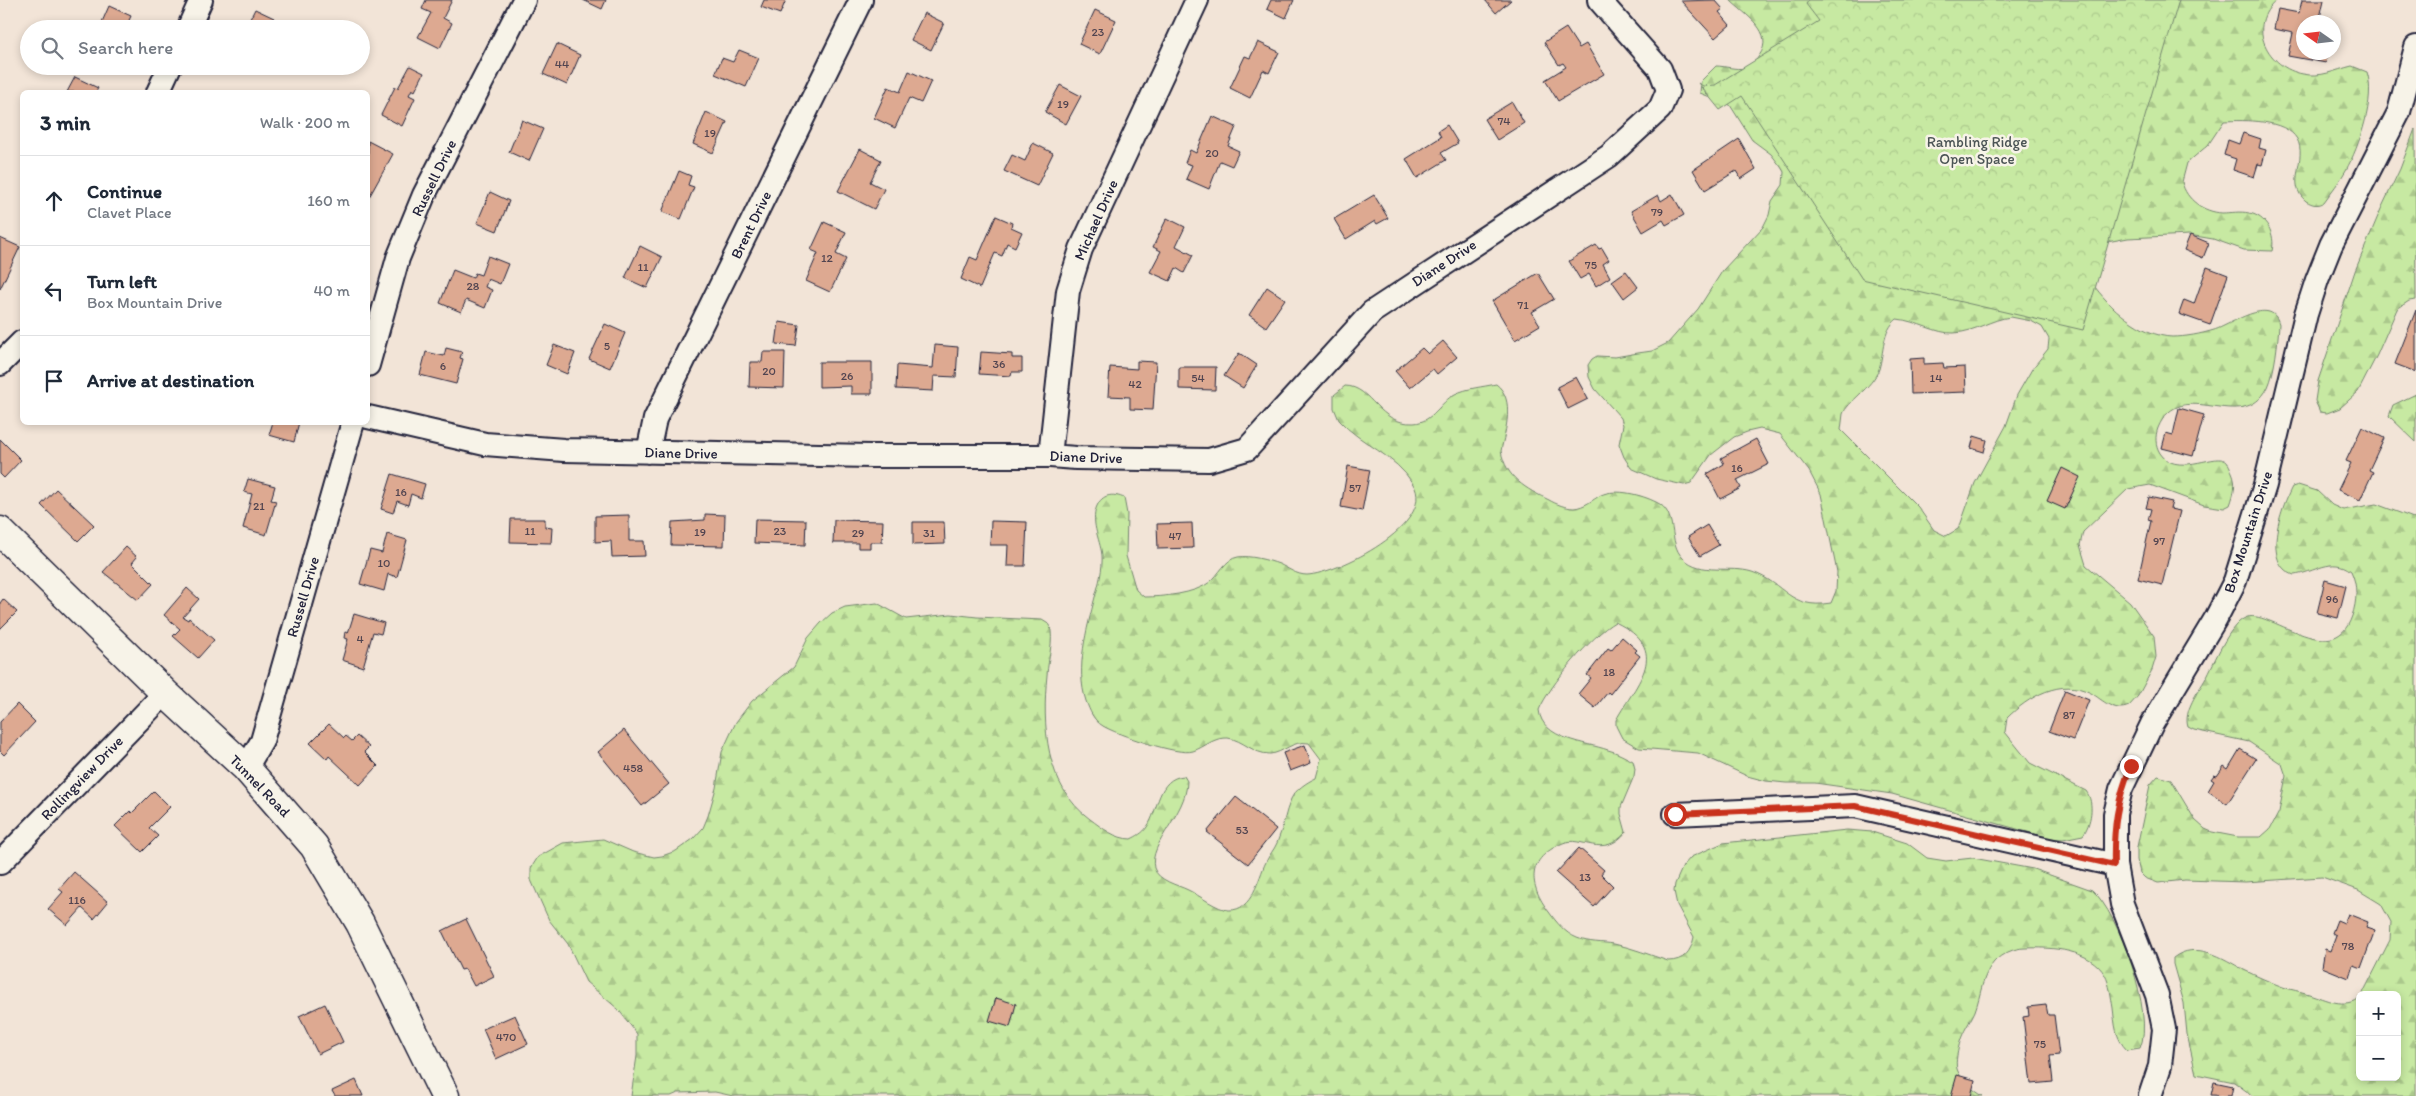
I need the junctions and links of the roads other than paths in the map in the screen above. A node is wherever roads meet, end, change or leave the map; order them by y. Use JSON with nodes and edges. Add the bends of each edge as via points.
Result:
{"nodes":[{"id":1,"x":201,"y":0,"type":"edge"},
{"id":2,"x":524,"y":0,"type":"edge"},
{"id":3,"x":861,"y":0,"type":"edge"},
{"id":4,"x":1198,"y":0,"type":"edge"},
{"id":5,"x":1598,"y":0,"type":"edge"},
{"id":6,"x":192,"y":20,"type":"edge"},
{"id":7,"x":2416,"y":46,"type":"edge"},
{"id":8,"x":166,"y":75,"type":"edge"},
{"id":9,"x":159,"y":90,"type":"edge"},
{"id":10,"x":20,"y":344,"type":"edge"},
{"id":11,"x":370,"y":358,"type":"edge"},
{"id":12,"x":0,"y":364,"type":"edge"},
{"id":13,"x":370,"y":417,"type":"edge"},
{"id":14,"x":352,"y":425,"type":"edge"},
{"id":15,"x":648,"y":452,"type":"junction"},
{"id":16,"x":1050,"y":456,"type":"junction"},
{"id":17,"x":0,"y":531,"type":"edge"},
{"id":18,"x":165,"y":693,"type":"junction"},
{"id":19,"x":246,"y":768,"type":"junction"},
{"id":20,"x":1675,"y":814,"type":"dead end"},
{"id":21,"x":0,"y":863,"type":"edge"},
{"id":22,"x":2114,"y":865,"type":"junction"},
{"id":23,"x":445,"y":1096,"type":"edge"},
{"id":24,"x":2150,"y":1096,"type":"edge"}],
"edges":[{"from":1,"to":6,"type":"street"},
{"from":2,"to":11,"type":"street","name":"Russell Drive","via":[[424,195],[398,258]]},
{"from":3,"to":15,"type":"street","name":"Brent Drive","via":[[655,419]]},
{"from":4,"to":16,"type":"street","name":"Michael Drive","via":[[1081,249],[1068,292]]},
{"from":5,"to":16,"type":"street","name":"Diane Drive","via":[[1660,69],[1668,90],[1660,109],[1609,156],[1372,312],[1247,449],[1209,460]]},
{"from":7,"to":22,"type":"street","name":"Box Mountain Drive","via":[[2399,112],[2347,211],[2317,280],[2265,485],[2235,581],[2152,724],[2121,789],[2115,814]]},
{"from":8,"to":9,"type":"street"},
{"from":10,"to":12,"type":"street"},
{"from":13,"to":15,"type":"street","name":"Diane Drive","via":[[485,444]]},
{"from":14,"to":19,"type":"street","name":"Russell Drive","via":[[262,741]]},
{"from":15,"to":16,"type":"street","name":"Diane Drive"},
{"from":17,"to":18,"type":"main road","name":"Tunnel Road"},
{"from":18,"to":19,"type":"main road","name":"Tunnel Road"},
{"from":18,"to":21,"type":"street","name":"Rollingview Drive"},
{"from":19,"to":23,"type":"main road","name":"Tunnel Road","via":[[314,846],[360,923]]},
{"from":20,"to":22,"type":"street","via":[[1855,806]]},
{"from":22,"to":24,"type":"street","name":"Box Mountain Drive","via":[[2122,904],[2157,995],[2164,1028],[2160,1066]]}]}
